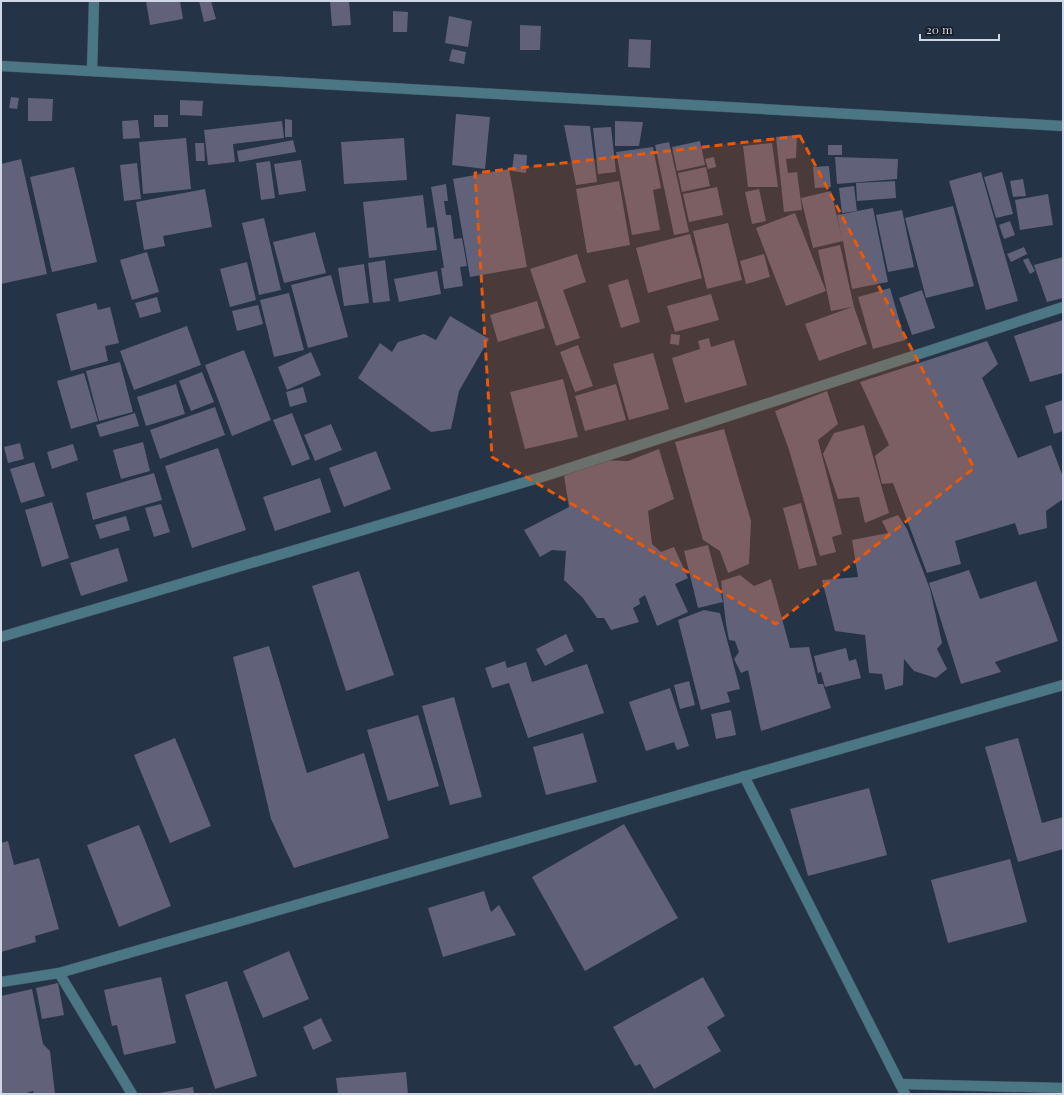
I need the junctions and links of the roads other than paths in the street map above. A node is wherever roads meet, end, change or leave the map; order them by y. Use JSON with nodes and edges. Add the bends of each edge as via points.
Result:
{"nodes":[{"id":1,"x":94,"y":1,"type":"edge"},
{"id":2,"x":1,"y":66,"type":"edge"},
{"id":3,"x":92,"y":70,"type":"junction"},
{"id":4,"x":1063,"y":126,"type":"edge"},
{"id":5,"x":1063,"y":307,"type":"edge"},
{"id":6,"x":1,"y":637,"type":"edge"},
{"id":7,"x":1063,"y":685,"type":"edge"},
{"id":8,"x":744,"y":776,"type":"junction"},
{"id":9,"x":59,"y":973,"type":"junction"},
{"id":10,"x":1,"y":982,"type":"edge"},
{"id":11,"x":901,"y":1084,"type":"junction"},
{"id":12,"x":1063,"y":1088,"type":"edge"},
{"id":13,"x":132,"y":1094,"type":"edge"},
{"id":14,"x":905,"y":1094,"type":"edge"}],
"edges":[{"from":1,"to":3,"type":"street"},
{"from":2,"to":3,"type":"street"},
{"from":3,"to":4,"type":"street"},
{"from":5,"to":6,"type":"street","via":[[542,476]]},
{"from":7,"to":8,"type":"street"},
{"from":8,"to":9,"type":"street"},
{"from":8,"to":11,"type":"street"},
{"from":9,"to":10,"type":"street"},
{"from":9,"to":13,"type":"street"},
{"from":11,"to":12,"type":"street"},
{"from":11,"to":14,"type":"street"}]}
